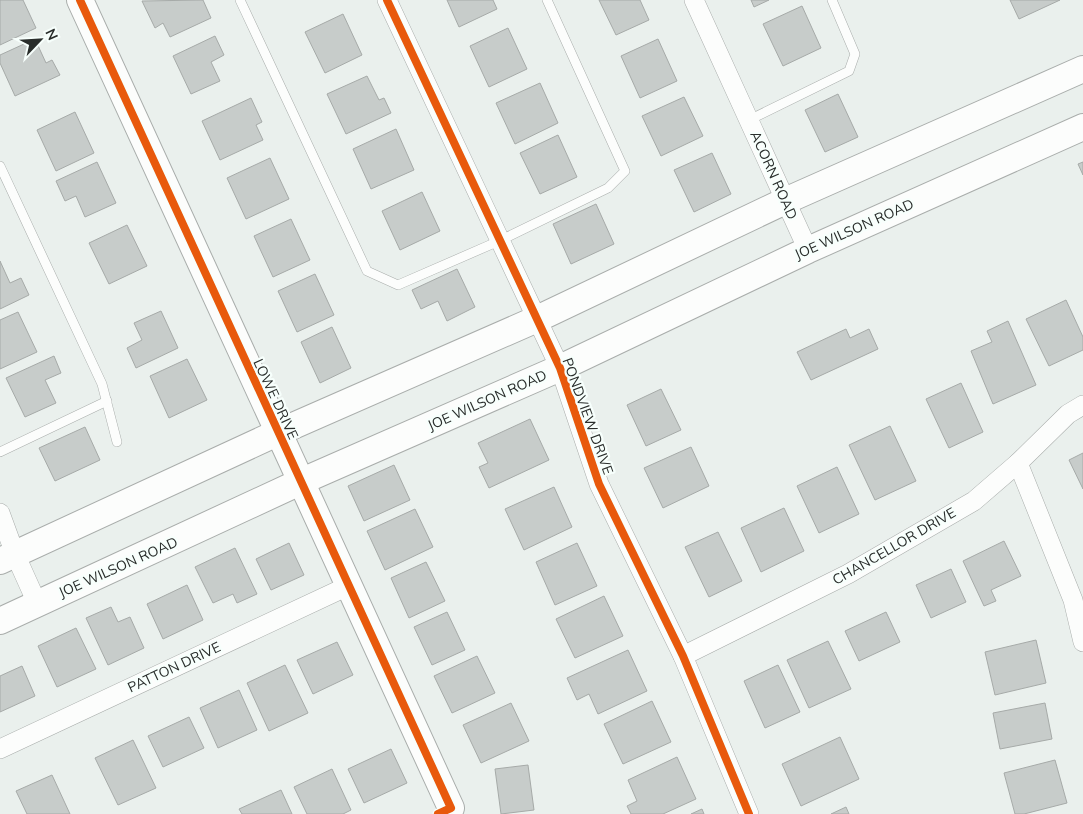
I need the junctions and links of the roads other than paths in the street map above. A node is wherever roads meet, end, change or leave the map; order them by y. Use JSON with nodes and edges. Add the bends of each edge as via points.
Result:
{"nodes":[{"id":1,"x":80,"y":0,"type":"edge"},
{"id":2,"x":240,"y":0,"type":"edge"},
{"id":3,"x":387,"y":0,"type":"edge"},
{"id":4,"x":547,"y":0,"type":"edge"},
{"id":5,"x":694,"y":0,"type":"edge"},
{"id":6,"x":832,"y":0,"type":"edge"},
{"id":7,"x":1083,"y":69,"type":"edge"},
{"id":8,"x":749,"y":120,"type":"junction"},
{"id":9,"x":1083,"y":127,"type":"edge"},
{"id":10,"x":0,"y":166,"type":"edge"},
{"id":11,"x":785,"y":201,"type":"junction"},
{"id":12,"x":499,"y":241,"type":"junction"},
{"id":13,"x":808,"y":250,"type":"junction"},
{"id":14,"x":537,"y":320,"type":"junction"},
{"id":15,"x":560,"y":368,"type":"junction"},
{"id":16,"x":107,"y":402,"type":"junction"},
{"id":17,"x":1083,"y":405,"type":"edge"},
{"id":18,"x":277,"y":433,"type":"junction"},
{"id":19,"x":118,"y":442,"type":"dead end"},
{"id":20,"x":0,"y":452,"type":"edge"},
{"id":21,"x":1018,"y":464,"type":"junction"},
{"id":22,"x":300,"y":482,"type":"junction"},
{"id":23,"x":0,"y":514,"type":"edge"},
{"id":24,"x":7,"y":558,"type":"edge"},
{"id":25,"x":348,"y":586,"type":"junction"},
{"id":26,"x":37,"y":603,"type":"junction"},
{"id":27,"x":0,"y":621,"type":"edge"},
{"id":28,"x":1083,"y":642,"type":"edge"},
{"id":29,"x":683,"y":656,"type":"junction"},
{"id":30,"x":0,"y":749,"type":"edge"},
{"id":31,"x":445,"y":811,"type":"edge"},
{"id":32,"x":749,"y":814,"type":"edge"}],
"edges":[{"from":1,"to":18,"type":"main road","name":"LOWE DRIVE"},
{"from":2,"to":12,"type":"lane","via":[[367,271],[398,285]]},
{"from":3,"to":12,"type":"street","name":"PONDVIEW DRIVE"},
{"from":4,"to":12,"type":"lane","via":[[625,171],[608,188]]},
{"from":5,"to":8,"type":"street","name":"ACORN ROAD"},
{"from":6,"to":8,"type":"lane","via":[[855,54],[849,71]]},
{"from":7,"to":11,"type":"main road"},
{"from":8,"to":11,"type":"street","name":"ACORN ROAD"},
{"from":9,"to":13,"type":"main road","name":"JOE WILSON ROAD"},
{"from":10,"to":16,"type":"lane","via":[[102,384]]},
{"from":11,"to":13,"type":"street","name":"ACORN ROAD"},
{"from":11,"to":14,"type":"main road"},
{"from":12,"to":14,"type":"street","name":"PONDVIEW DRIVE"},
{"from":13,"to":15,"type":"main road","name":"JOE WILSON ROAD"},
{"from":14,"to":15,"type":"street","name":"PONDVIEW DRIVE"},
{"from":14,"to":18,"type":"main road"},
{"from":15,"to":22,"type":"main road","name":"JOE WILSON ROAD"},
{"from":15,"to":29,"type":"street","name":"PONDVIEW DRIVE","via":[[599,484]]},
{"from":16,"to":19,"type":"lane"},
{"from":16,"to":20,"type":"lane"},
{"from":17,"to":21,"type":"street","name":"CHANCELLOR DRIVE","via":[[1068,414]]},
{"from":18,"to":22,"type":"main road","name":"LOWE DRIVE"},
{"from":18,"to":24,"type":"main road"},
{"from":21,"to":28,"type":"street","via":[[1073,600]]},
{"from":21,"to":29,"type":"street","name":"CHANCELLOR DRIVE","via":[[974,501],[848,574]]},
{"from":22,"to":25,"type":"main road","name":"LOWE DRIVE"},
{"from":22,"to":26,"type":"main road","name":"JOE WILSON ROAD"},
{"from":23,"to":24,"type":"street"},
{"from":24,"to":26,"type":"street"},
{"from":25,"to":30,"type":"street","name":"PATTON DRIVE"},
{"from":25,"to":31,"type":"main road","name":"LOWE DRIVE"},
{"from":26,"to":27,"type":"main road","name":"JOE WILSON ROAD"},
{"from":29,"to":32,"type":"street","name":"PONDVIEW DRIVE"}]}
